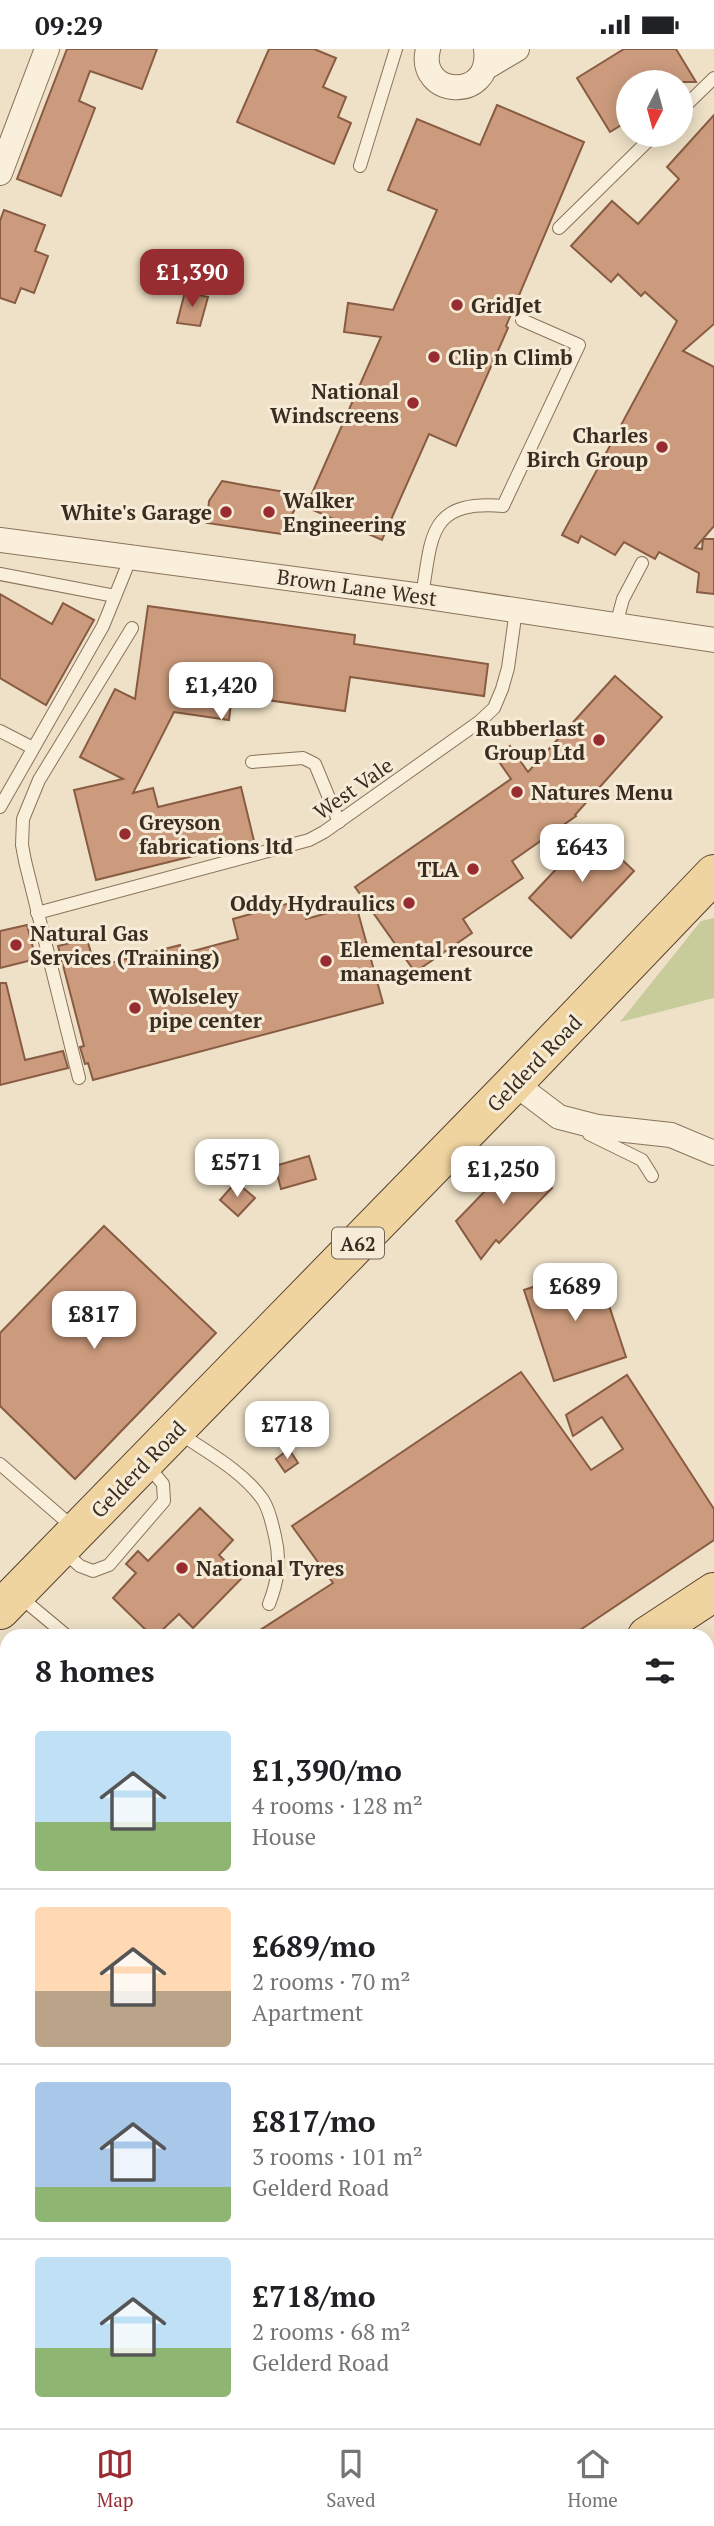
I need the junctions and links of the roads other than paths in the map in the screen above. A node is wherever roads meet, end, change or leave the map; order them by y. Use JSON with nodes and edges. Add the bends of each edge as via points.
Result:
{"nodes":[{"id":1,"x":47,"y":49,"type":"edge"},
{"id":2,"x":396,"y":49,"type":"edge"},
{"id":3,"x":517,"y":49,"type":"edge"},
{"id":4,"x":423,"y":50,"type":"edge"},
{"id":5,"x":486,"y":59,"type":"edge"},
{"id":6,"x":714,"y":78,"type":"edge"},
{"id":7,"x":693,"y":98,"type":"edge"},
{"id":8,"x":642,"y":147,"type":"edge"},
{"id":9,"x":359,"y":166,"type":"dead end"},
{"id":10,"x":0,"y":173,"type":"edge"},
{"id":11,"x":559,"y":228,"type":"dead end"},
{"id":12,"x":522,"y":320,"type":"dead end"},
{"id":13,"x":0,"y":540,"type":"edge"},
{"id":14,"x":131,"y":557,"type":"junction"},
{"id":15,"x":642,"y":563,"type":"dead end"},
{"id":16,"x":0,"y":574,"type":"edge"},
{"id":17,"x":115,"y":596,"type":"junction"},
{"id":18,"x":422,"y":596,"type":"junction"},
{"id":19,"x":516,"y":610,"type":"junction"},
{"id":20,"x":616,"y":625,"type":"junction"},
{"id":21,"x":132,"y":628,"type":"dead end"},
{"id":22,"x":714,"y":640,"type":"edge"},
{"id":23,"x":0,"y":731,"type":"edge"},
{"id":24,"x":33,"y":748,"type":"junction"},
{"id":25,"x":252,"y":762,"type":"dead end"},
{"id":26,"x":0,"y":807,"type":"edge"},
{"id":27,"x":339,"y":822,"type":"junction"},
{"id":28,"x":714,"y":874,"type":"edge"},
{"id":29,"x":37,"y":913,"type":"junction"},
{"id":30,"x":79,"y":1078,"type":"dead end"},
{"id":31,"x":514,"y":1083,"type":"junction"},
{"id":32,"x":559,"y":1117,"type":"junction"},
{"id":33,"x":714,"y":1153,"type":"edge"},
{"id":34,"x":652,"y":1176,"type":"dead end"},
{"id":35,"x":175,"y":1430,"type":"junction"},
{"id":36,"x":0,"y":1464,"type":"edge"},
{"id":37,"x":69,"y":1539,"type":"junction"},
{"id":38,"x":714,"y":1592,"type":"edge"},
{"id":39,"x":8,"y":1602,"type":"edge"},
{"id":40,"x":268,"y":1604,"type":"dead end"},
{"id":41,"x":55,"y":1629,"type":"edge"},
{"id":42,"x":658,"y":1629,"type":"edge"}],
"edges":[{"from":1,"to":10,"type":"street"},
{"from":2,"to":9,"type":"lane"},
{"from":3,"to":5,"type":"street"},
{"from":4,"to":5,"type":"street","via":[[430,72],[444,86],[473,83]]},
{"from":6,"to":7,"type":"lane"},
{"from":8,"to":11,"type":"lane"},
{"from":12,"to":18,"type":"lane","via":[[579,345],[503,506],[483,504],[445,515],[432,537]]},
{"from":13,"to":14,"type":"street","name":"Brown Lane West"},
{"from":14,"to":17,"type":"lane"},
{"from":14,"to":18,"type":"street","name":"Brown Lane West"},
{"from":15,"to":20,"type":"lane","via":[[623,599]]},
{"from":16,"to":17,"type":"lane"},
{"from":17,"to":24,"type":"lane","via":[[103,626]]},
{"from":18,"to":19,"type":"street","name":"Brown Lane West"},
{"from":19,"to":20,"type":"street","name":"Brown Lane West"},
{"from":19,"to":27,"type":"lane","name":"West Vale","via":[[508,668],[494,709]]},
{"from":20,"to":22,"type":"street","name":"Brown Lane West"},
{"from":21,"to":29,"type":"lane","via":[[39,781],[23,819],[22,845]]},
{"from":23,"to":24,"type":"lane"},
{"from":24,"to":26,"type":"lane"},
{"from":25,"to":27,"type":"lane","via":[[303,758],[315,764]]},
{"from":27,"to":29,"type":"lane","name":"West Vale","via":[[309,841]]},
{"from":28,"to":31,"type":"main road","name":"Gelderd Road","number":"A62"},
{"from":29,"to":30,"type":"lane"},
{"from":31,"to":32,"type":"street"},
{"from":31,"to":35,"type":"main road","name":"Gelderd Road","number":"A62"},
{"from":32,"to":33,"type":"street","via":[[598,1128],[671,1135]]},
{"from":32,"to":34,"type":"lane","via":[[642,1160]]},
{"from":35,"to":37,"type":"main road","name":"Gelderd Road","number":"A62"},
{"from":35,"to":40,"type":"lane","via":[[238,1475],[263,1501],[279,1563]]},
{"from":36,"to":37,"type":"lane"},
{"from":37,"to":39,"type":"main road","name":"Gelderd Road","number":"A62"},
{"from":38,"to":42,"type":"main road"},
{"from":39,"to":41,"type":"lane"}]}
